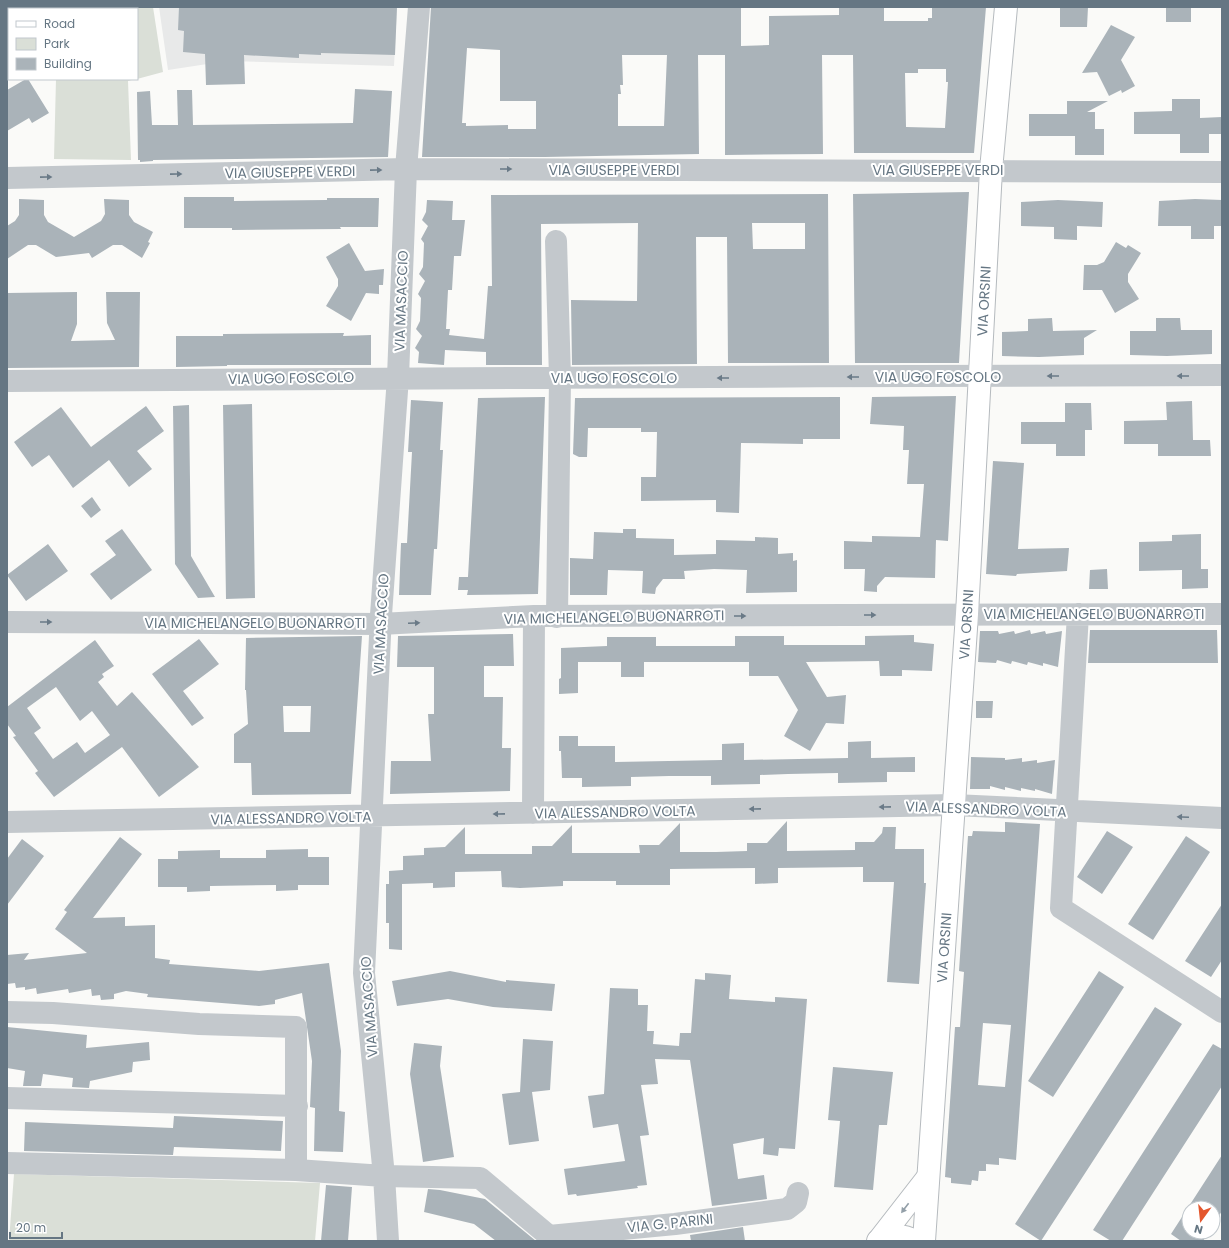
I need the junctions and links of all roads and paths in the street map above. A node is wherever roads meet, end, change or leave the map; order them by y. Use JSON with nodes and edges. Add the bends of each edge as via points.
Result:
{"nodes":[{"id":1,"x":419,"y":7,"type":"edge"},
{"id":2,"x":1006,"y":7,"type":"edge"},
{"id":3,"x":406,"y":169,"type":"junction"},
{"id":4,"x":991,"y":170,"type":"junction"},
{"id":5,"x":1222,"y":172,"type":"edge"},
{"id":6,"x":7,"y":178,"type":"edge"},
{"id":7,"x":556,"y":241,"type":"dead end"},
{"id":8,"x":1222,"y":376,"type":"edge"},
{"id":9,"x":398,"y":377,"type":"junction"},
{"id":10,"x":980,"y":377,"type":"junction"},
{"id":11,"x":560,"y":378,"type":"junction"},
{"id":12,"x":7,"y":381,"type":"edge"},
{"id":13,"x":966,"y":614,"type":"junction"},
{"id":14,"x":1078,"y":614,"type":"junction"},
{"id":15,"x":1222,"y":614,"type":"edge"},
{"id":16,"x":534,"y":616,"type":"junction"},
{"id":17,"x":557,"y":617,"type":"junction"},
{"id":18,"x":7,"y":622,"type":"edge"},
{"id":19,"x":380,"y":624,"type":"junction"},
{"id":20,"x":954,"y":805,"type":"junction"},
{"id":21,"x":1068,"y":812,"type":"junction"},
{"id":22,"x":533,"y":813,"type":"junction"},
{"id":23,"x":373,"y":816,"type":"junction"},
{"id":24,"x":1222,"y":818,"type":"edge"},
{"id":25,"x":7,"y":822,"type":"edge"},
{"id":26,"x":7,"y":1012,"type":"edge"},
{"id":27,"x":1222,"y":1012,"type":"edge"},
{"id":28,"x":7,"y":1098,"type":"edge"},
{"id":29,"x":297,"y":1106,"type":"junction"},
{"id":30,"x":7,"y":1163,"type":"edge"},
{"id":31,"x":296,"y":1170,"type":"junction"},
{"id":32,"x":384,"y":1176,"type":"junction"},
{"id":33,"x":928,"y":1177,"type":"junction"},
{"id":34,"x":798,"y":1193,"type":"dead end"},
{"id":35,"x":878,"y":1240,"type":"edge"},
{"id":36,"x":388,"y":1241,"type":"edge"},
{"id":37,"x":914,"y":1241,"type":"edge"},
{"id":38,"x":924,"y":1241,"type":"edge"}],
"edges":[{"from":1,"to":3,"type":"street","name":"VIA MASACCIO"},
{"from":2,"to":4,"type":"main road","name":"VIA ORSINI"},
{"from":3,"to":4,"type":"street","name":"VIA GIUSEPPE VERDI","one_way":true},
{"from":6,"to":3,"type":"street","name":"VIA GIUSEPPE VERDI","one_way":true},
{"from":3,"to":9,"type":"street","name":"VIA MASACCIO"},
{"from":4,"to":5,"type":"street","name":"VIA GIUSEPPE VERDI"},
{"from":4,"to":10,"type":"main road","name":"VIA ORSINI"},
{"from":7,"to":11,"type":"street"},
{"from":8,"to":10,"type":"street","name":"VIA UGO FOSCOLO","one_way":true},
{"from":9,"to":11,"type":"street","name":"VIA UGO FOSCOLO"},
{"from":9,"to":12,"type":"street","name":"VIA UGO FOSCOLO"},
{"from":9,"to":19,"type":"street","name":"VIA MASACCIO"},
{"from":10,"to":11,"type":"street","name":"VIA UGO FOSCOLO","one_way":true},
{"from":10,"to":13,"type":"main road","name":"VIA ORSINI"},
{"from":11,"to":17,"type":"street"},
{"from":13,"to":14,"type":"street","name":"VIA MICHELANGELO BUONARROTI"},
{"from":17,"to":13,"type":"street","name":"VIA MICHELANGELO BUONARROTI","one_way":true},
{"from":13,"to":20,"type":"main road","name":"VIA ORSINI"},
{"from":14,"to":15,"type":"street","name":"VIA MICHELANGELO BUONARROTI"},
{"from":14,"to":21,"type":"street"},
{"from":16,"to":17,"type":"street","name":"VIA MICHELANGELO BUONARROTI"},
{"from":19,"to":16,"type":"street","name":"VIA MICHELANGELO BUONARROTI","one_way":true},
{"from":16,"to":22,"type":"street"},
{"from":18,"to":19,"type":"street","name":"VIA MICHELANGELO BUONARROTI","one_way":true},
{"from":19,"to":23,"type":"street","name":"VIA MASACCIO"},
{"from":20,"to":21,"type":"street","name":"VIA ALESSANDRO VOLTA"},
{"from":20,"to":22,"type":"street","name":"VIA ALESSANDRO VOLTA","one_way":true},
{"from":20,"to":33,"type":"main road","name":"VIA ORSINI"},
{"from":24,"to":21,"type":"street","name":"VIA ALESSANDRO VOLTA","one_way":true},
{"from":21,"to":27,"type":"street","via":[[1061,908]]},
{"from":22,"to":23,"type":"street","name":"VIA ALESSANDRO VOLTA","one_way":true},
{"from":23,"to":25,"type":"street","name":"VIA ALESSANDRO VOLTA"},
{"from":23,"to":32,"type":"street","name":"VIA MASACCIO","via":[[364,973]]},
{"from":26,"to":29,"type":"street","via":[[199,1024],[296,1027]]},
{"from":28,"to":29,"type":"street"},
{"from":29,"to":31,"type":"street"},
{"from":30,"to":31,"type":"street","name":"VIA G. PARINI"},
{"from":31,"to":32,"type":"street","name":"VIA G. PARINI"},
{"from":32,"to":34,"type":"street","name":"VIA G. PARINI","via":[[480,1178],[549,1236],[675,1224],[787,1209],[796,1202]]},
{"from":32,"to":36,"type":"street","name":"VIA MASACCIO"},
{"from":33,"to":35,"type":"main road","one_way":true},
{"from":33,"to":38,"type":"main road","name":"VIA ORSINI"},
{"from":35,"to":37,"type":"main road","via":[[898,1236],[908,1237]]}]}
